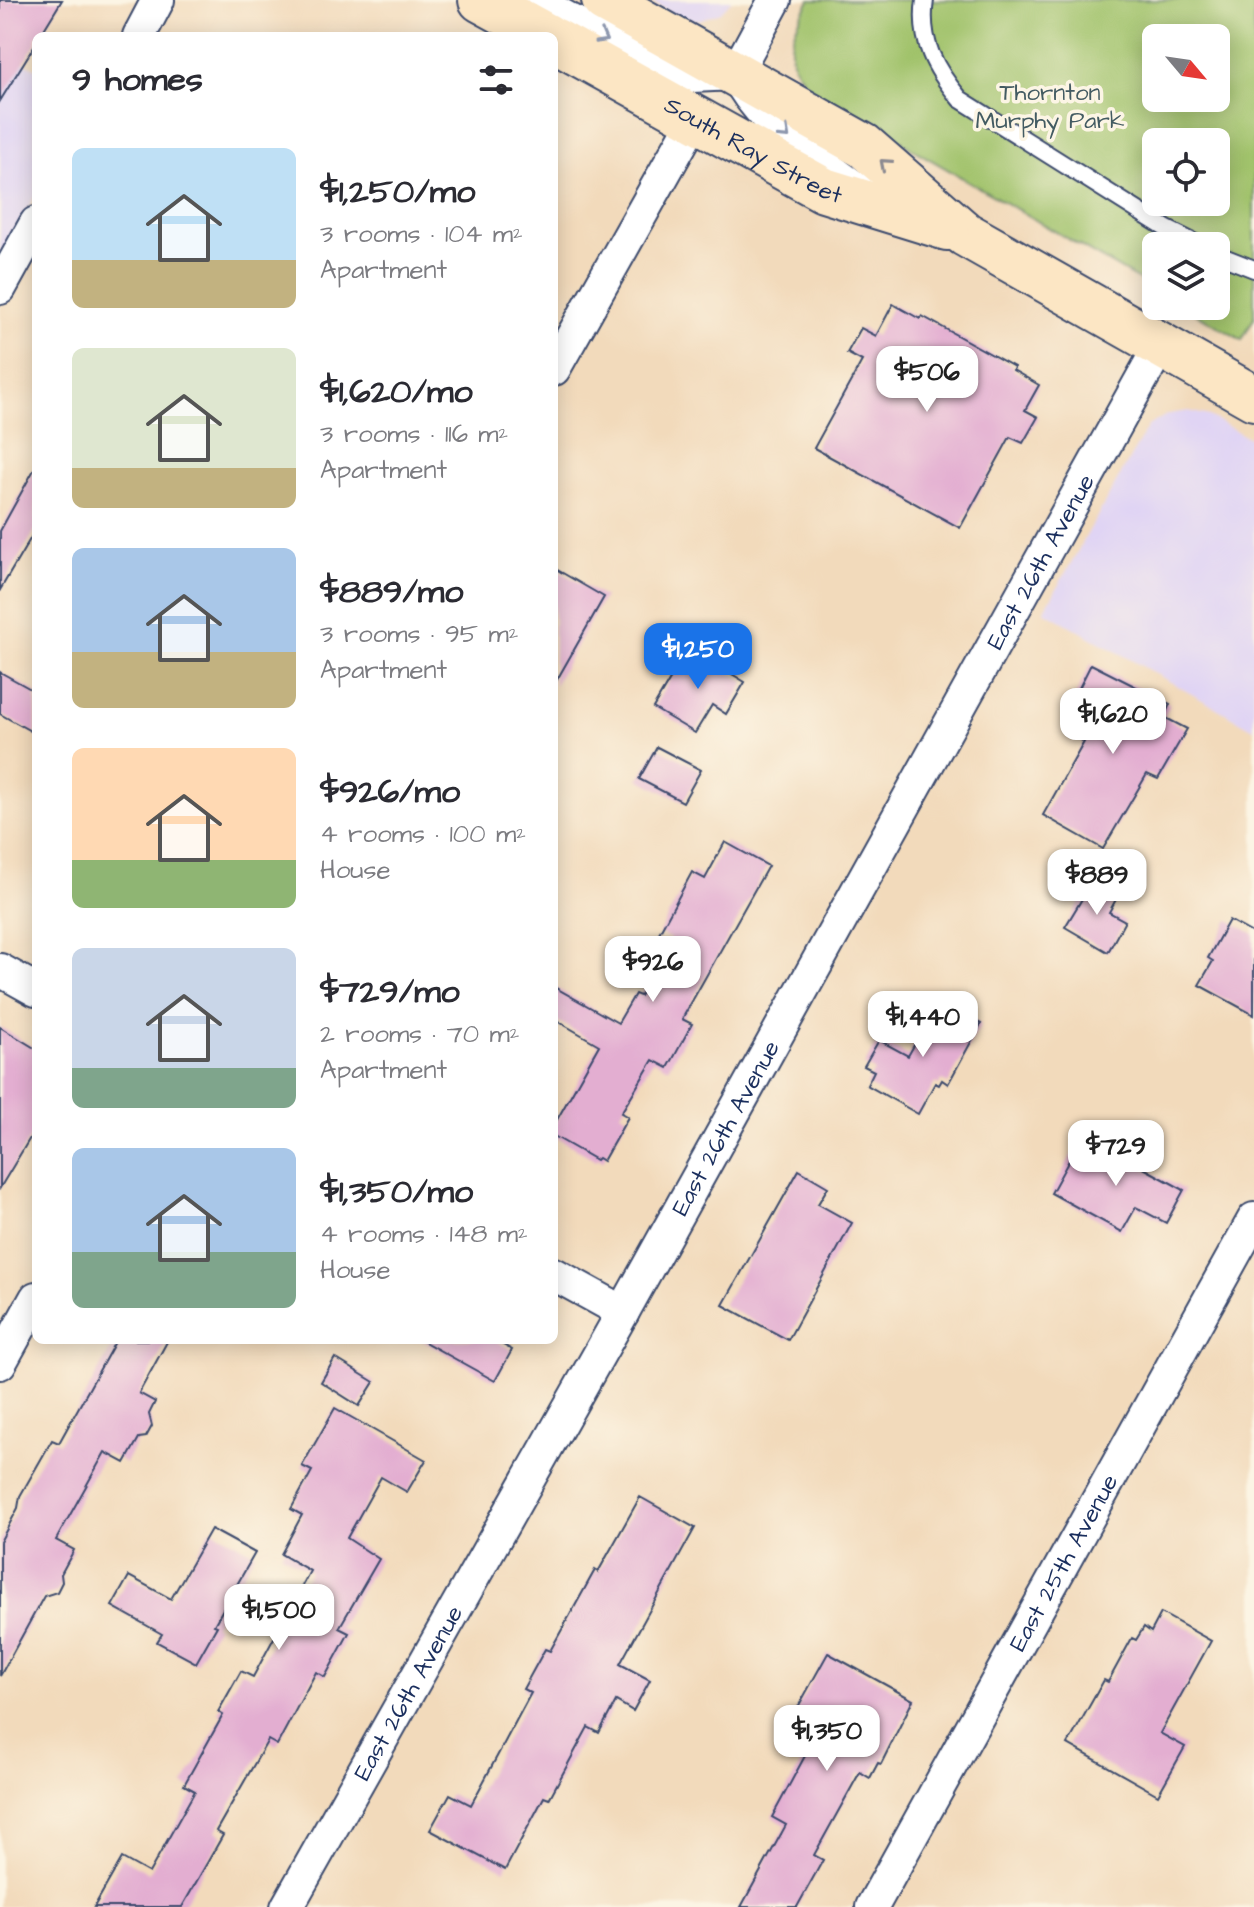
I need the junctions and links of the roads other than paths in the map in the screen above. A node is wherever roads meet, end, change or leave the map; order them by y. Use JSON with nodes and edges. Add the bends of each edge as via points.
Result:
{"nodes":[{"id":1,"x":158,"y":0,"type":"edge"},
{"id":2,"x":481,"y":0,"type":"edge"},
{"id":3,"x":534,"y":0,"type":"edge"},
{"id":4,"x":604,"y":0,"type":"edge"},
{"id":5,"x":775,"y":0,"type":"edge"},
{"id":6,"x":925,"y":0,"type":"edge"},
{"id":7,"x":141,"y":32,"type":"edge"},
{"id":8,"x":540,"y":32,"type":"edge"},
{"id":9,"x":558,"y":42,"type":"edge"},
{"id":10,"x":735,"y":74,"type":"junction"},
{"id":11,"x":696,"y":117,"type":"junction"},
{"id":12,"x":884,"y":209,"type":"junction"},
{"id":13,"x":32,"y":227,"type":"edge"},
{"id":14,"x":1173,"y":232,"type":"edge"},
{"id":15,"x":965,"y":234,"type":"junction"},
{"id":16,"x":9,"y":252,"type":"edge"},
{"id":17,"x":1230,"y":260,"type":"edge"},
{"id":18,"x":1254,"y":269,"type":"edge"},
{"id":19,"x":0,"y":288,"type":"edge"},
{"id":20,"x":1160,"y":346,"type":"junction"},
{"id":21,"x":558,"y":362,"type":"edge"},
{"id":22,"x":1254,"y":398,"type":"edge"},
{"id":23,"x":0,"y":970,"type":"edge"},
{"id":24,"x":32,"y":988,"type":"edge"},
{"id":25,"x":1254,"y":1219,"type":"edge"},
{"id":26,"x":558,"y":1276,"type":"edge"},
{"id":27,"x":32,"y":1305,"type":"edge"},
{"id":28,"x":623,"y":1312,"type":"junction"},
{"id":29,"x":0,"y":1363,"type":"edge"},
{"id":30,"x":287,"y":1907,"type":"edge"},
{"id":31,"x":872,"y":1907,"type":"edge"}],
"edges":[{"from":1,"to":7,"type":"street"},
{"from":2,"to":8,"type":"main road"},
{"from":3,"to":10,"type":"street","one_way":true,"via":[[659,69],[692,76]]},
{"from":4,"to":10,"type":"main road","name":"South Ray Street"},
{"from":5,"to":10,"type":"street"},
{"from":6,"to":14,"type":"lane","via":[[926,37],[937,71],[960,99]]},
{"from":9,"to":11,"type":"main road","name":"South Ray Street"},
{"from":10,"to":12,"type":"street","one_way":true,"via":[[752,102],[794,142]]},
{"from":15,"to":10,"type":"main road","name":"South Ray Street","one_way":true,"via":[[864,146]]},
{"from":11,"to":12,"type":"main road","name":"South Ray Street","via":[[824,190]]},
{"from":11,"to":21,"type":"street"},
{"from":12,"to":15,"type":"main road","name":"South Ray Street"},
{"from":13,"to":16,"type":"street"},
{"from":15,"to":20,"type":"main road","name":"South Ray Street"},
{"from":16,"to":19,"type":"street"},
{"from":17,"to":18,"type":"lane"},
{"from":20,"to":22,"type":"main road","name":"South Ray Street"},
{"from":20,"to":28,"type":"street","name":"East 26th Avenue"},
{"from":23,"to":24,"type":"street"},
{"from":25,"to":31,"type":"street","name":"East 25th Avenue"},
{"from":26,"to":28,"type":"street"},
{"from":27,"to":29,"type":"street"},
{"from":28,"to":30,"type":"street","name":"East 26th Avenue"}]}
